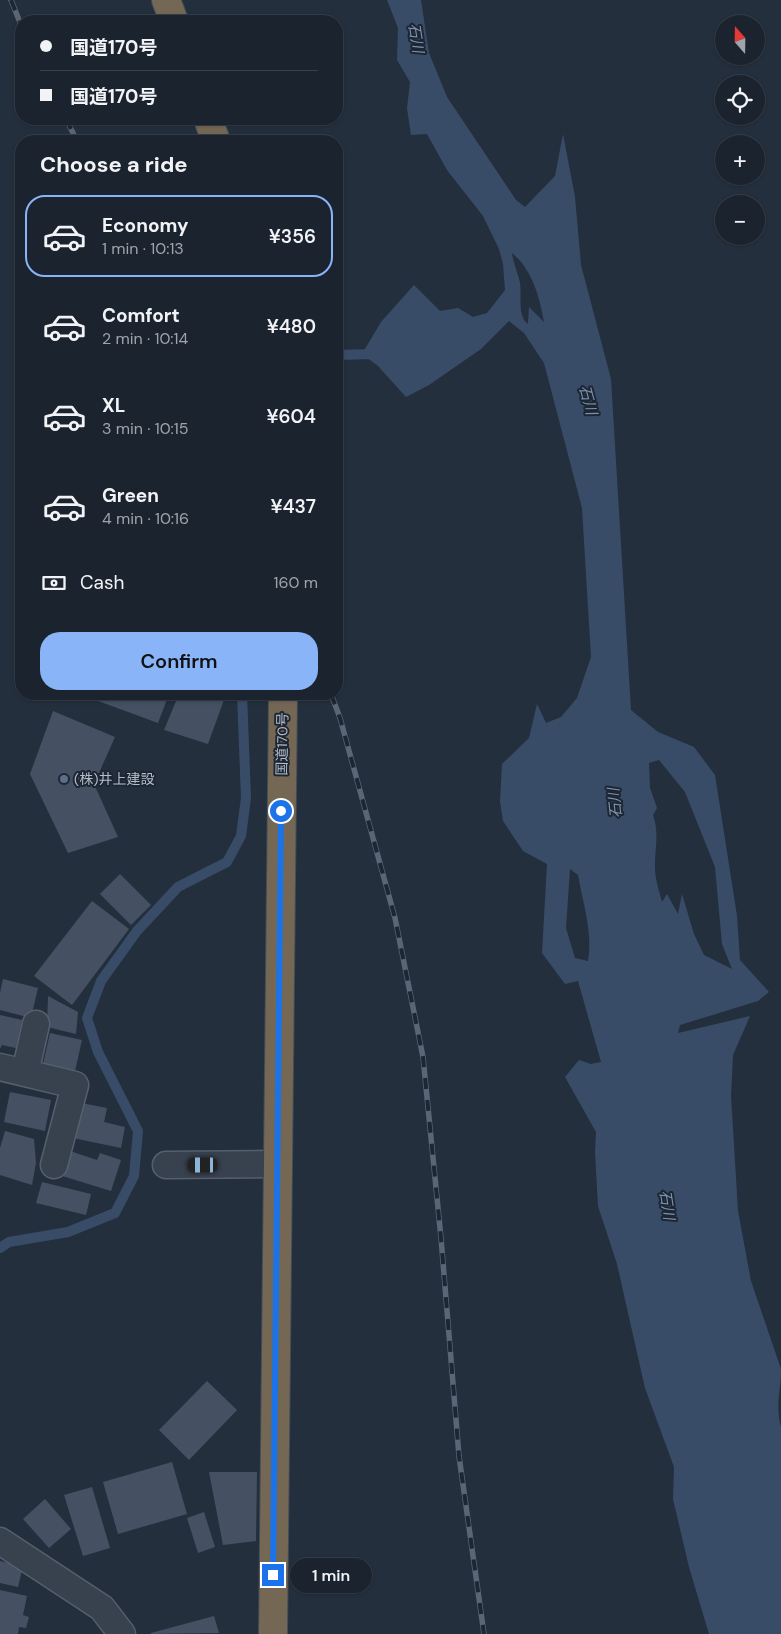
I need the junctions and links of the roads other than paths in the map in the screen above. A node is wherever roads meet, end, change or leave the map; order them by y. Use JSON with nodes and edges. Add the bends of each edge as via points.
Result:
{"nodes":[{"id":1,"x":166,"y":0,"type":"edge"},
{"id":2,"x":172,"y":15,"type":"edge"},
{"id":3,"x":282,"y":700,"type":"edge"},
{"id":4,"x":36,"y":1024,"type":"dead end"},
{"id":5,"x":12,"y":1070,"type":"edge"},
{"id":6,"x":277,"y":1164,"type":"junction"},
{"id":7,"x":54,"y":1165,"type":"dead end"},
{"id":8,"x":166,"y":1165,"type":"dead end"},
{"id":9,"x":0,"y":1541,"type":"edge"},
{"id":10,"x":122,"y":1634,"type":"edge"},
{"id":11,"x":273,"y":1634,"type":"edge"}],
"edges":[{"from":1,"to":2,"type":"highway"},
{"from":3,"to":6,"type":"highway","name":"国道170号"},
{"from":4,"to":5,"type":"street"},
{"from":5,"to":7,"type":"street","via":[[75,1085]]},
{"from":6,"to":8,"type":"street"},
{"from":6,"to":11,"type":"highway","name":"国道170号"},
{"from":9,"to":10,"type":"street","via":[[102,1608]]}]}
